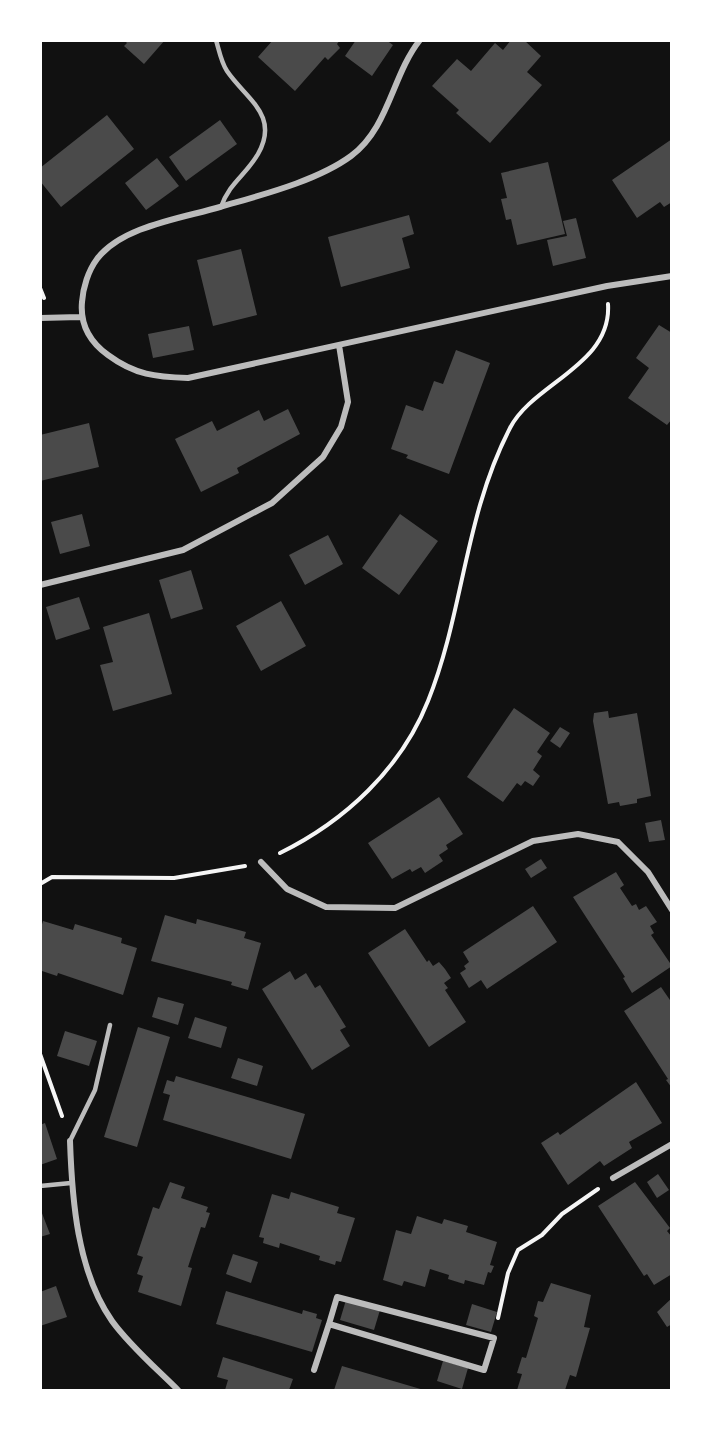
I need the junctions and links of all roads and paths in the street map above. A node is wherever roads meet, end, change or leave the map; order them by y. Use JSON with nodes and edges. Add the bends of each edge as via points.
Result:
{"nodes":[{"id":1,"x":216,"y":40,"type":"edge"},
{"id":2,"x":420,"y":40,"type":"edge"},
{"id":3,"x":222,"y":207,"type":"junction"},
{"id":4,"x":672,"y":276,"type":"edge"},
{"id":5,"x":607,"y":286,"type":"junction"},
{"id":6,"x":80,"y":317,"type":"junction"},
{"id":7,"x":40,"y":318,"type":"edge"},
{"id":8,"x":339,"y":345,"type":"junction"},
{"id":9,"x":40,"y":585,"type":"edge"},
{"id":10,"x":261,"y":862,"type":"junction"},
{"id":11,"x":40,"y":884,"type":"edge"},
{"id":12,"x":672,"y":910,"type":"edge"},
{"id":13,"x":110,"y":1025,"type":"dead end"},
{"id":14,"x":40,"y":1054,"type":"edge"},
{"id":15,"x":70,"y":1141,"type":"junction"},
{"id":16,"x":672,"y":1144,"type":"edge"},
{"id":17,"x":613,"y":1178,"type":"joint"},
{"id":18,"x":71,"y":1183,"type":"junction"},
{"id":19,"x":40,"y":1186,"type":"edge"},
{"id":20,"x":329,"y":1323,"type":"junction"},
{"id":21,"x":494,"y":1338,"type":"junction"},
{"id":22,"x":314,"y":1370,"type":"dead end"},
{"id":23,"x":178,"y":1390,"type":"edge"}],
"edges":[{"from":1,"to":3,"type":"lane","via":[[227,71],[259,107],[264,121],[264,138],[258,154],[227,190]]},
{"from":2,"to":3,"type":"street","via":[[377,126],[354,154],[330,171]]},
{"from":3,"to":6,"type":"street","via":[[149,226],[115,244],[97,259],[83,287]]},
{"from":4,"to":5,"type":"street"},
{"from":5,"to":8,"type":"street"},
{"from":5,"to":10,"type":"path","via":[[609,314],[597,344],[575,368],[518,414],[492,462],[428,701],[400,754],[359,801],[312,837]]},
{"from":6,"to":7,"type":"street"},
{"from":6,"to":8,"type":"street","via":[[95,346],[149,376],[188,378]]},
{"from":8,"to":9,"type":"street","via":[[348,402],[341,427],[323,457],[272,503],[183,550]]},
{"from":10,"to":11,"type":"path","via":[[174,878],[85,875],[52,877]]},
{"from":10,"to":12,"type":"street","via":[[287,889],[326,907],[395,908],[533,841],[578,834],[618,842],[648,872]]},
{"from":13,"to":15,"type":"lane","via":[[95,1090]]},
{"from":14,"to":15,"type":"path"},
{"from":15,"to":18,"type":"street"},
{"from":16,"to":17,"type":"street"},
{"from":17,"to":21,"type":"path","via":[[518,1250],[508,1273]]},
{"from":18,"to":19,"type":"lane"},
{"from":18,"to":23,"type":"street","via":[[96,1294],[113,1322]]},
{"from":20,"to":21,"type":"street","via":[[337,1297]]},
{"from":20,"to":21,"type":"street","via":[[484,1371]]},
{"from":20,"to":22,"type":"street"}]}
